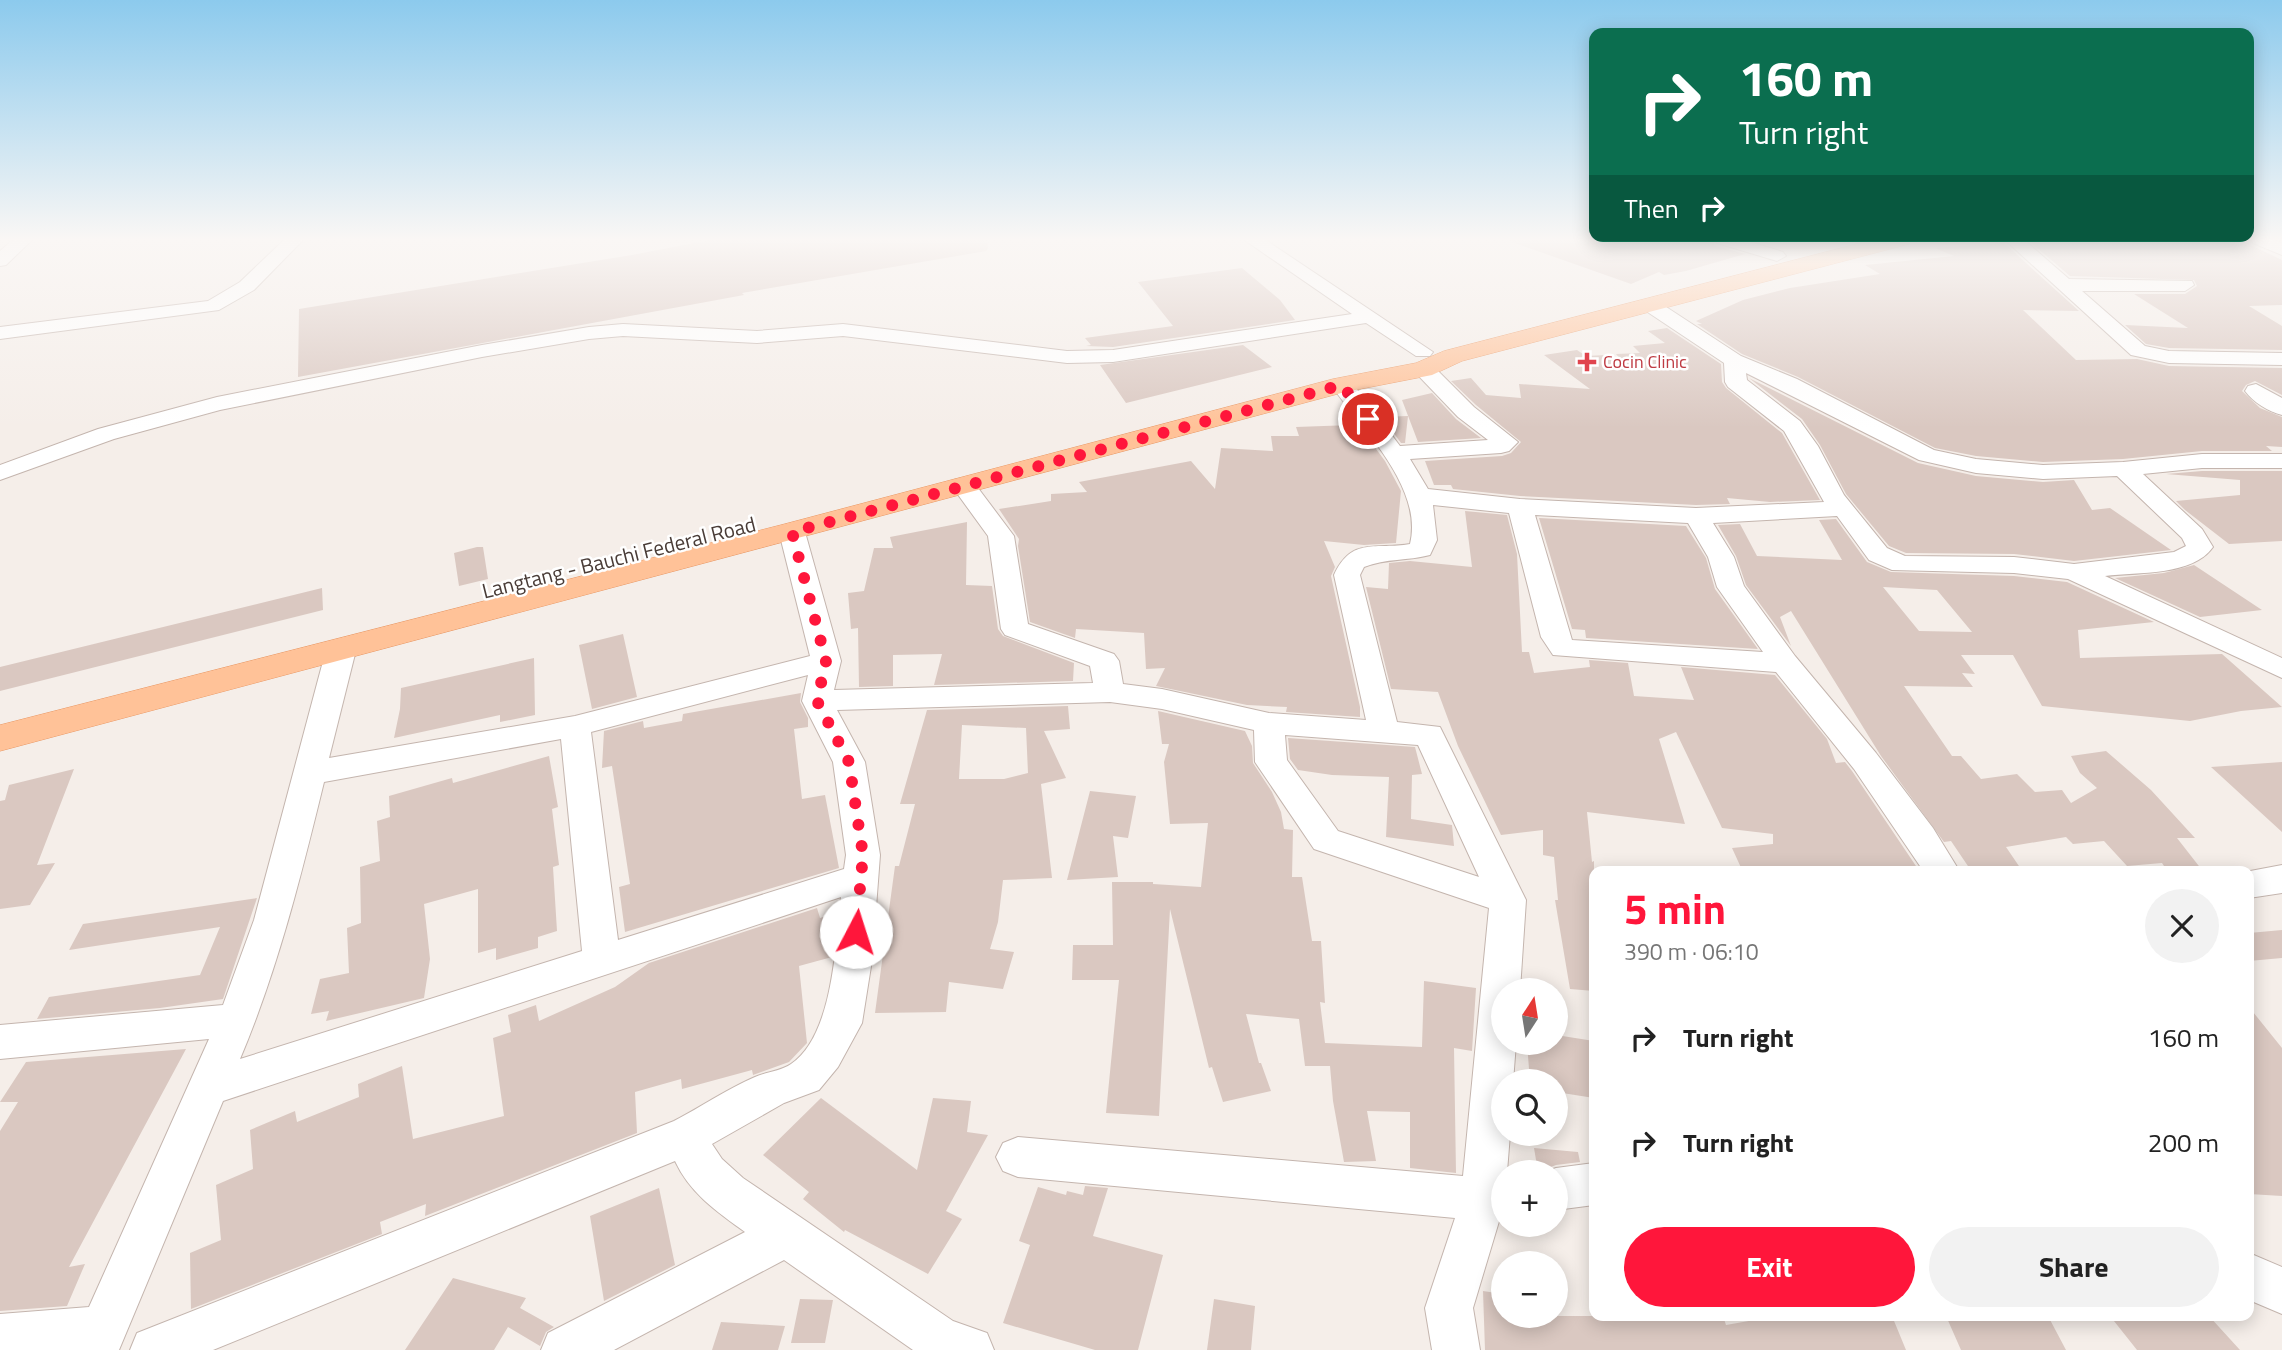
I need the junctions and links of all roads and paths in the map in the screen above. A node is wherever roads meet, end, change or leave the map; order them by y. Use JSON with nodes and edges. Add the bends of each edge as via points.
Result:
{"nodes":[{"id":1,"x":221,"y":302,"type":"edge"},
{"id":2,"x":1347,"y":302,"type":"edge"},
{"id":3,"x":1622,"y":302,"type":"edge"},
{"id":4,"x":1661,"y":302,"type":"edge"},
{"id":5,"x":2085,"y":302,"type":"edge"},
{"id":6,"x":1650,"y":305,"type":"junction"},
{"id":7,"x":1370,"y":317,"type":"junction"},
{"id":8,"x":0,"y":333,"type":"edge"},
{"id":9,"x":2282,"y":359,"type":"edge"},
{"id":10,"x":1734,"y":360,"type":"junction"},
{"id":11,"x":1423,"y":361,"type":"junction"},
{"id":12,"x":1342,"y":385,"type":"junction"},
{"id":13,"x":2256,"y":391,"type":"dead end"},
{"id":14,"x":2282,"y":408,"type":"edge"},
{"id":15,"x":1394,"y":453,"type":"junction"},
{"id":16,"x":2282,"y":461,"type":"edge"},
{"id":17,"x":2123,"y":469,"type":"junction"},
{"id":18,"x":0,"y":473,"type":"edge"},
{"id":19,"x":962,"y":485,"type":"junction"},
{"id":20,"x":1420,"y":496,"type":"junction"},
{"id":21,"x":1520,"y":507,"type":"junction"},
{"id":22,"x":1844,"y":508,"type":"junction"},
{"id":23,"x":1696,"y":516,"type":"junction"},
{"id":24,"x":792,"y":532,"type":"junction"},
{"id":25,"x":2074,"y":572,"type":"junction"},
{"id":26,"x":341,"y":650,"type":"junction"},
{"id":27,"x":826,"y":661,"type":"junction"},
{"id":28,"x":1785,"y":663,"type":"junction"},
{"id":29,"x":2282,"y":669,"type":"edge"},
{"id":30,"x":1110,"y":692,"type":"junction"},
{"id":31,"x":817,"y":701,"type":"junction"},
{"id":32,"x":0,"y":718,"type":"edge"},
{"id":33,"x":1269,"y":723,"type":"junction"},
{"id":34,"x":575,"y":726,"type":"junction"},
{"id":35,"x":1384,"y":731,"type":"junction"},
{"id":36,"x":0,"y":738,"type":"edge"},
{"id":37,"x":309,"y":774,"type":"junction"},
{"id":38,"x":1940,"y":866,"type":"edge"},
{"id":39,"x":861,"y":877,"type":"junction"},
{"id":40,"x":2282,"y":879,"type":"edge"},
{"id":41,"x":2254,"y":883,"type":"edge"},
{"id":42,"x":1508,"y":900,"type":"junction"},
{"id":43,"x":602,"y":960,"type":"junction"},
{"id":44,"x":237,"y":1020,"type":"junction"},
{"id":45,"x":0,"y":1042,"type":"edge"},
{"id":46,"x":208,"y":1088,"type":"junction"},
{"id":47,"x":689,"y":1135,"type":"junction"},
{"id":48,"x":1018,"y":1157,"type":"dead end"},
{"id":49,"x":1495,"y":1160,"type":"edge"},
{"id":50,"x":1589,"y":1185,"type":"edge"},
{"id":51,"x":1568,"y":1187,"type":"edge"},
{"id":52,"x":1491,"y":1198,"type":"edge"},
{"id":53,"x":1491,"y":1203,"type":"edge"},
{"id":54,"x":785,"y":1235,"type":"junction"},
{"id":55,"x":2254,"y":1278,"type":"edge"},
{"id":56,"x":2282,"y":1291,"type":"edge"},
{"id":57,"x":0,"y":1338,"type":"edge"},
{"id":58,"x":98,"y":1340,"type":"edge"},
{"id":59,"x":154,"y":1350,"type":"edge"},
{"id":60,"x":565,"y":1350,"type":"edge"},
{"id":61,"x":970,"y":1350,"type":"edge"},
{"id":62,"x":1456,"y":1350,"type":"edge"}],
"edges":[{"from":1,"to":8,"type":"street"},
{"from":2,"to":7,"type":"street"},
{"from":3,"to":11,"type":"main road","name":"Langtang - Bauchi Federal Road"},
{"from":4,"to":6,"type":"main road"},
{"from":5,"to":9,"type":"street","via":[[2138,351],[2169,357]]},
{"from":6,"to":10,"type":"street"},
{"from":6,"to":11,"type":"main road"},
{"from":7,"to":11,"type":"street"},
{"from":7,"to":18,"type":"street","via":[[1112,356],[1078,357],[843,330],[757,337],[623,330],[589,333],[217,404],[106,434]]},
{"from":10,"to":17,"type":"street","via":[[1927,455],[1976,466],[2043,472]]},
{"from":10,"to":22,"type":"street","via":[[1736,382],[1793,427],[1832,500]]},
{"from":11,"to":12,"type":"main road"},
{"from":11,"to":15,"type":"street","via":[[1466,412],[1506,442]]},
{"from":11,"to":32,"type":"main road","name":"Langtang - Bauchi Federal Road"},
{"from":12,"to":15,"type":"street"},
{"from":12,"to":19,"type":"main road"},
{"from":13,"to":14,"type":"street"},
{"from":15,"to":20,"type":"street"},
{"from":16,"to":17,"type":"street","via":[[2202,461]]},
{"from":17,"to":25,"type":"street","via":[[2193,534],[2200,547],[2175,561]]},
{"from":19,"to":24,"type":"main road"},
{"from":19,"to":30,"type":"street","via":[[1001,536],[1015,629],[1104,661]]},
{"from":20,"to":21,"type":"street"},
{"from":20,"to":35,"type":"street","via":[[1421,548],[1407,553],[1377,552],[1353,562],[1347,575]]},
{"from":21,"to":23,"type":"street"},
{"from":21,"to":28,"type":"street","via":[[1548,615],[1563,649]]},
{"from":22,"to":23,"type":"street"},
{"from":22,"to":25,"type":"street","via":[[1878,554],[1901,564],[2014,565]]},
{"from":23,"to":28,"type":"street","via":[[1721,557],[1731,587]]},
{"from":24,"to":26,"type":"main road"},
{"from":24,"to":27,"type":"street"},
{"from":25,"to":29,"type":"street"},
{"from":26,"to":36,"type":"main road"},
{"from":26,"to":37,"type":"street"},
{"from":27,"to":31,"type":"street"},
{"from":27,"to":34,"type":"street"},
{"from":28,"to":38,"type":"street","via":[[1865,761]]},
{"from":30,"to":31,"type":"street"},
{"from":30,"to":33,"type":"street"},
{"from":31,"to":39,"type":"street","via":[[849,762],[863,855]]},
{"from":33,"to":35,"type":"street"},
{"from":33,"to":42,"type":"street","via":[[1271,762],[1326,840]]},
{"from":34,"to":37,"type":"street"},
{"from":34,"to":43,"type":"street"},
{"from":35,"to":42,"type":"street","via":[[1429,735]]},
{"from":37,"to":44,"type":"street","via":[[272,920]]},
{"from":39,"to":43,"type":"street"},
{"from":39,"to":47,"type":"street","via":[[842,1023],[824,1055],[805,1077],[769,1090]]},
{"from":40,"to":41,"type":"street"},
{"from":42,"to":49,"type":"street"},
{"from":43,"to":46,"type":"street"},
{"from":44,"to":45,"type":"street"},
{"from":44,"to":46,"type":"street"},
{"from":46,"to":58,"type":"street"},
{"from":47,"to":54,"type":"street","via":[[691,1155],[700,1168]]},
{"from":47,"to":59,"type":"street"},
{"from":48,"to":52,"type":"street"},
{"from":50,"to":51,"type":"street"},
{"from":53,"to":62,"type":"street","via":[[1449,1308]]},
{"from":54,"to":60,"type":"street"},
{"from":54,"to":61,"type":"street","via":[[942,1340]]},
{"from":55,"to":56,"type":"street"},
{"from":57,"to":58,"type":"street"}]}
